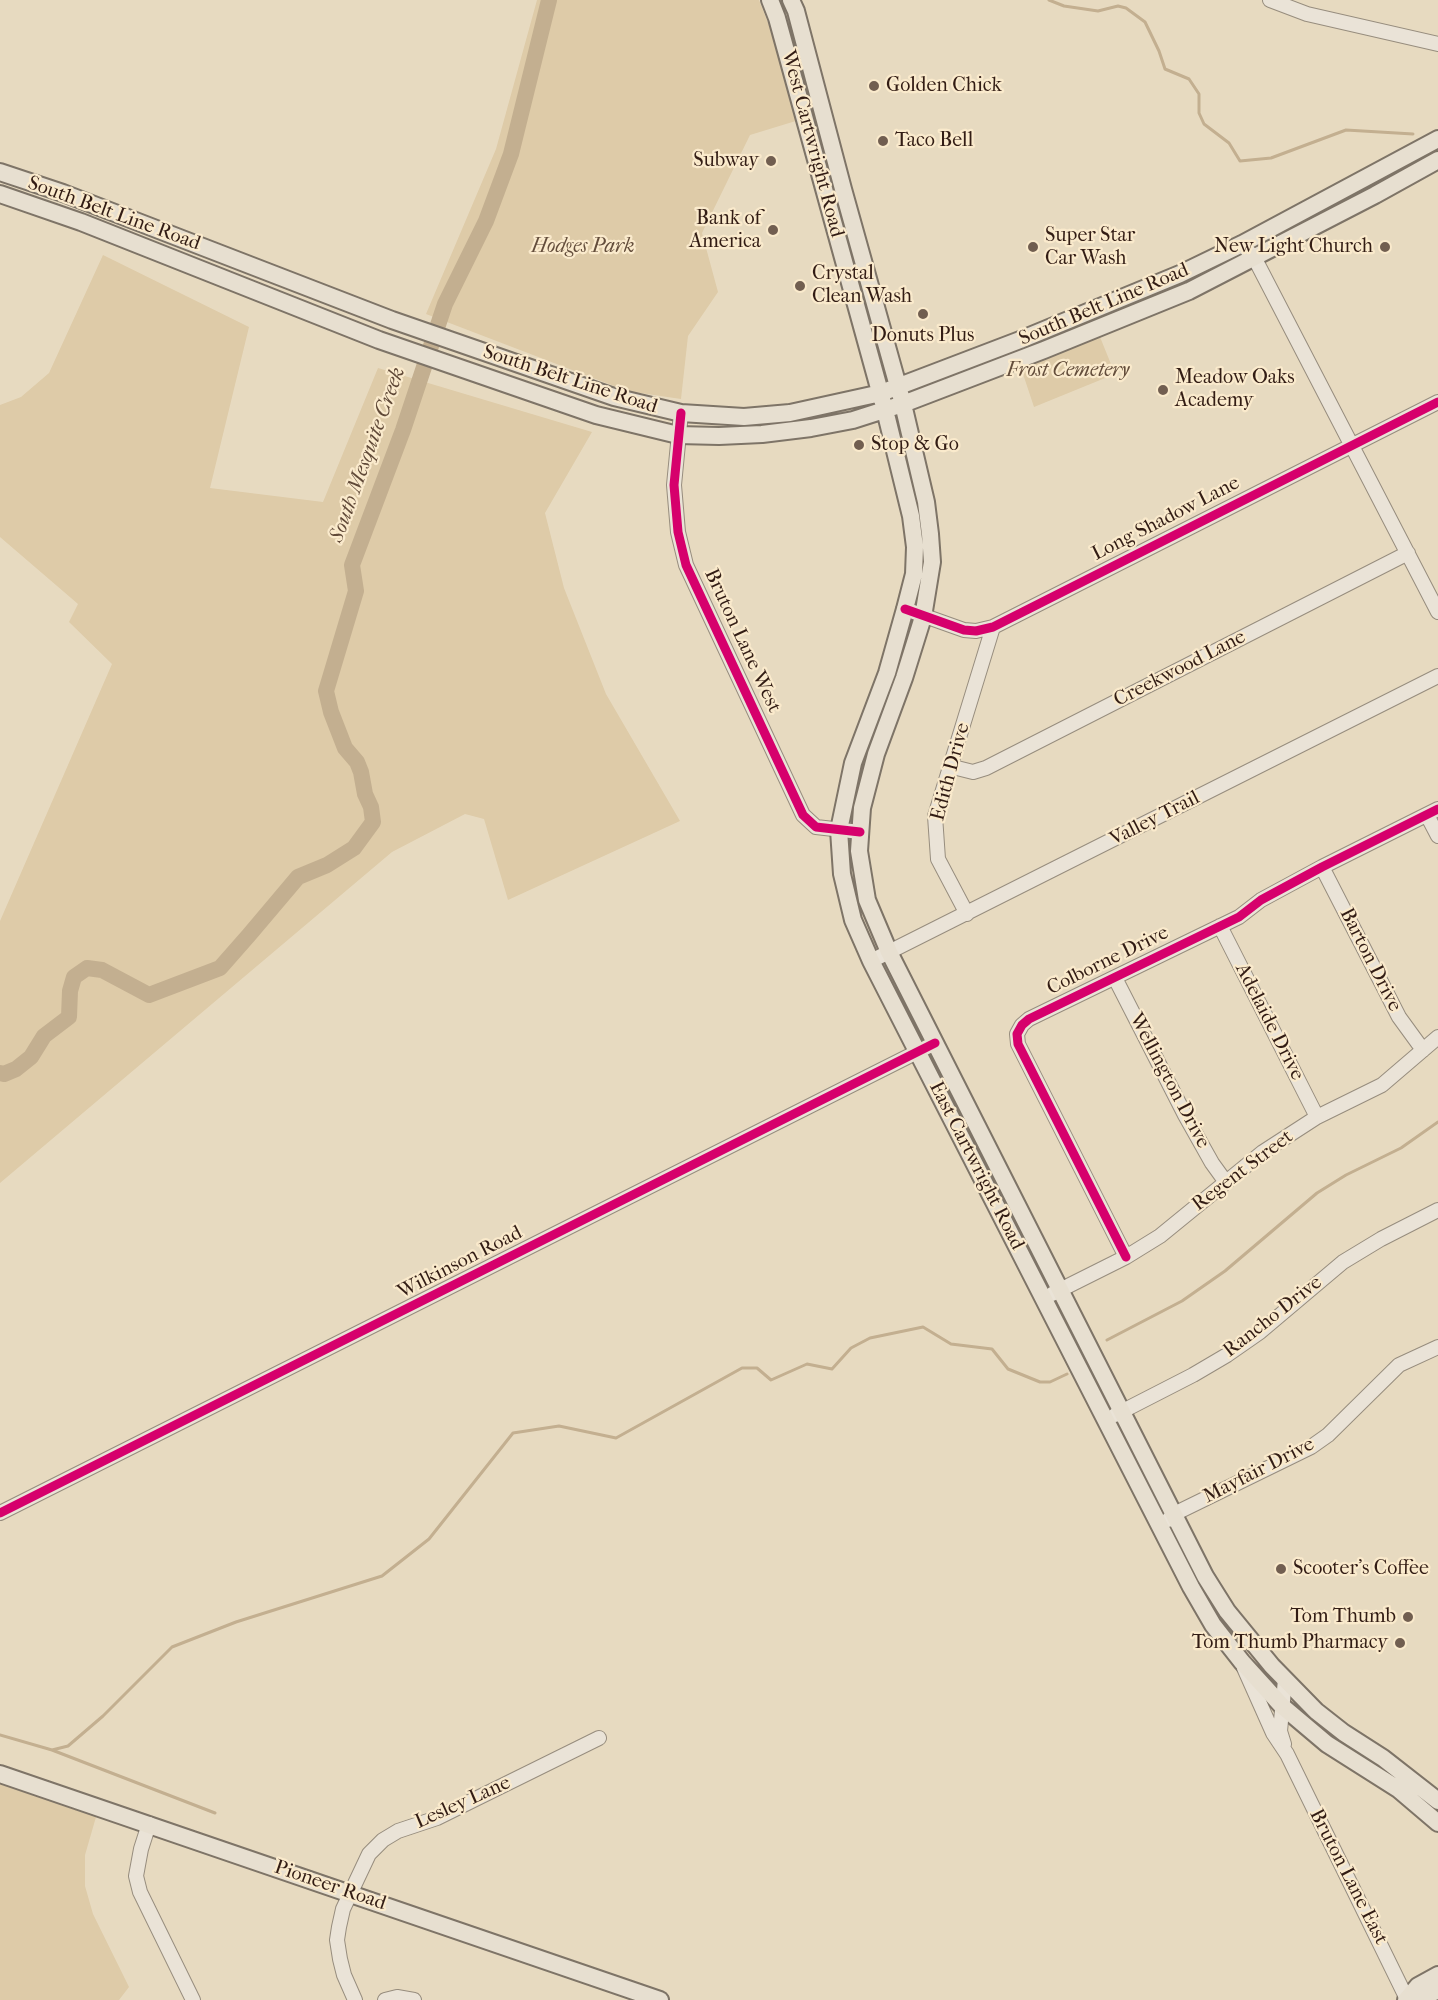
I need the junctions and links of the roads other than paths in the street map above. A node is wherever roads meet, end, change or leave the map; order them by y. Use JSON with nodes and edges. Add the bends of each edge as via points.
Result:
{"nodes":[{"id":1,"x":770,"y":0,"type":"edge"},
{"id":2,"x":1270,"y":0,"type":"edge"},
{"id":3,"x":794,"y":5,"type":"edge"},
{"id":4,"x":777,"y":18,"type":"junction"},
{"id":5,"x":1438,"y":44,"type":"edge"},
{"id":6,"x":1438,"y":140,"type":"edge"},
{"id":7,"x":1438,"y":160,"type":"edge"},
{"id":8,"x":0,"y":172,"type":"edge"},
{"id":9,"x":1366,"y":177,"type":"junction"},
{"id":10,"x":843,"y":189,"type":"junction"},
{"id":11,"x":0,"y":194,"type":"edge"},
{"id":12,"x":826,"y":194,"type":"junction"},
{"id":13,"x":1375,"y":195,"type":"junction"},
{"id":14,"x":1242,"y":244,"type":"junction"},
{"id":15,"x":1255,"y":259,"type":"junction"},
{"id":16,"x":1053,"y":326,"type":"junction"},
{"id":17,"x":1008,"y":364,"type":"junction"},
{"id":18,"x":899,"y":387,"type":"junction"},
{"id":19,"x":883,"y":402,"type":"junction"},
{"id":20,"x":1438,"y":402,"type":"edge"},
{"id":21,"x":903,"y":404,"type":"junction"},
{"id":22,"x":681,"y":413,"type":"junction"},
{"id":23,"x":678,"y":435,"type":"junction"},
{"id":24,"x":1352,"y":445,"type":"junction"},
{"id":25,"x":1408,"y":553,"type":"junction"},
{"id":26,"x":905,"y":609,"type":"junction"},
{"id":27,"x":1438,"y":612,"type":"edge"},
{"id":28,"x":923,"y":616,"type":"junction"},
{"id":29,"x":993,"y":627,"type":"junction"},
{"id":30,"x":1438,"y":676,"type":"edge"},
{"id":31,"x":949,"y":766,"type":"junction"},
{"id":32,"x":1432,"y":812,"type":"edge"},
{"id":33,"x":839,"y":830,"type":"junction"},
{"id":34,"x":860,"y":832,"type":"junction"},
{"id":35,"x":1438,"y":836,"type":"edge"},
{"id":36,"x":1322,"y":867,"type":"junction"},
{"id":37,"x":967,"y":914,"type":"junction"},
{"id":38,"x":1220,"y":926,"type":"junction"},
{"id":39,"x":889,"y":952,"type":"junction"},
{"id":40,"x":871,"y":961,"type":"junction"},
{"id":41,"x":1115,"y":978,"type":"junction"},
{"id":42,"x":1438,"y":1037,"type":"edge"},
{"id":43,"x":935,"y":1043,"type":"junction"},
{"id":44,"x":1423,"y":1050,"type":"junction"},
{"id":45,"x":918,"y":1053,"type":"junction"},
{"id":46,"x":1317,"y":1117,"type":"junction"},
{"id":47,"x":1225,"y":1181,"type":"junction"},
{"id":48,"x":1438,"y":1209,"type":"edge"},
{"id":49,"x":1126,"y":1257,"type":"junction"},
{"id":50,"x":1060,"y":1290,"type":"junction"},
{"id":51,"x":1043,"y":1298,"type":"junction"},
{"id":52,"x":1438,"y":1347,"type":"edge"},
{"id":53,"x":1122,"y":1412,"type":"junction"},
{"id":54,"x":1105,"y":1420,"type":"junction"},
{"id":55,"x":0,"y":1513,"type":"edge"},
{"id":56,"x":1174,"y":1514,"type":"junction"},
{"id":57,"x":1161,"y":1526,"type":"junction"},
{"id":58,"x":1244,"y":1634,"type":"junction"},
{"id":59,"x":1228,"y":1645,"type":"junction"},
{"id":60,"x":1242,"y":1662,"type":"junction"},
{"id":61,"x":1285,"y":1680,"type":"junction"},
{"id":62,"x":1282,"y":1706,"type":"junction"},
{"id":63,"x":599,"y":1738,"type":"dead end"},
{"id":64,"x":1287,"y":1754,"type":"junction"},
{"id":65,"x":1392,"y":1764,"type":"junction"},
{"id":66,"x":0,"y":1774,"type":"edge"},
{"id":67,"x":1382,"y":1779,"type":"junction"},
{"id":68,"x":1438,"y":1801,"type":"edge"},
{"id":69,"x":1438,"y":1823,"type":"edge"},
{"id":70,"x":149,"y":1824,"type":"junction"},
{"id":71,"x":351,"y":1893,"type":"junction"},
{"id":72,"x":1438,"y":1975,"type":"edge"},
{"id":73,"x":1438,"y":1990,"type":"edge"},
{"id":74,"x":193,"y":2000,"type":"edge"},
{"id":75,"x":355,"y":2000,"type":"edge"},
{"id":76,"x":385,"y":2000,"type":"edge"},
{"id":77,"x":414,"y":2000,"type":"edge"},
{"id":78,"x":660,"y":2000,"type":"edge"},
{"id":79,"x":1407,"y":2000,"type":"edge"}],
"edges":[{"from":1,"to":4,"type":"main road","name":"West Cartwright Road"},
{"from":2,"to":5,"type":"street","via":[[1307,14]]},
{"from":3,"to":4,"type":"main road"},
{"from":3,"to":10,"type":"main road","name":"West Cartwright Road"},
{"from":4,"to":12,"type":"main road","name":"West Cartwright Road"},
{"from":6,"to":9,"type":"main road","name":"South Belt Line Road"},
{"from":7,"to":13,"type":"main road","name":"South Belt Line Road"},
{"from":8,"to":22,"type":"main road","name":"South Belt Line Road","via":[[493,356],[614,397]]},
{"from":9,"to":13,"type":"main road"},
{"from":9,"to":14,"type":"main road","name":"South Belt Line Road"},
{"from":10,"to":12,"type":"main road"},
{"from":10,"to":18,"type":"main road","name":"West Cartwright Road"},
{"from":11,"to":23,"type":"main road","name":"South Belt Line Road","via":[[379,340],[596,416]]},
{"from":12,"to":19,"type":"main road","name":"West Cartwright Road"},
{"from":13,"to":15,"type":"main road","name":"South Belt Line Road"},
{"from":14,"to":15,"type":"street"},
{"from":14,"to":16,"type":"main road","name":"South Belt Line Road"},
{"from":15,"to":17,"type":"main road","name":"South Belt Line Road","via":[[1189,291]]},
{"from":15,"to":24,"type":"street"},
{"from":16,"to":17,"type":"main road","via":[[1043,335],[1009,350]]},
{"from":16,"to":18,"type":"main road","name":"South Belt Line Road"},
{"from":17,"to":21,"type":"main road","name":"South Belt Line Road"},
{"from":18,"to":19,"type":"main road","name":"South Belt Line Road"},
{"from":18,"to":21,"type":"main road","name":"East Cartwright Road"},
{"from":19,"to":21,"type":"main road","name":"South Belt Line Road"},
{"from":19,"to":22,"type":"main road","name":"South Belt Line Road","via":[[744,417]]},
{"from":19,"to":23,"type":"main road","name":"South Belt Line Road","via":[[853,420],[804,429]]},
{"from":19,"to":26,"type":"main road","name":"East Cartwright Road","via":[[915,546],[914,574]]},
{"from":20,"to":24,"type":"street","name":"Long Shadow Lane"},
{"from":21,"to":28,"type":"main road","name":"East Cartwright Road","via":[[926,502],[931,544]]},
{"from":22,"to":23,"type":"street","name":"Bruton Lane West"},
{"from":23,"to":33,"type":"street","name":"Bruton Lane West","via":[[674,485],[678,532],[686,565],[803,815],[816,827]]},
{"from":24,"to":25,"type":"street"},
{"from":24,"to":29,"type":"street","name":"Long Shadow Lane"},
{"from":25,"to":27,"type":"street"},
{"from":25,"to":31,"type":"street","name":"Creekwood Lane","via":[[986,768],[973,772]]},
{"from":26,"to":28,"type":"street","name":"Long Shadow Lane"},
{"from":26,"to":33,"type":"main road","name":"East Cartwright Road","via":[[887,673],[854,763]]},
{"from":28,"to":29,"type":"street","name":"Long Shadow Lane","via":[[964,630]]},
{"from":28,"to":34,"type":"main road","name":"East Cartwright Road","via":[[876,754]]},
{"from":29,"to":31,"type":"street","name":"Edith Drive"},
{"from":30,"to":37,"type":"street","name":"Valley Trail"},
{"from":31,"to":37,"type":"street","name":"Edith Drive","via":[[935,816],[938,859]]},
{"from":32,"to":35,"type":"street"},
{"from":32,"to":36,"type":"street","name":"Colborne Drive"},
{"from":33,"to":34,"type":"street","name":"Bruton Lane West"},
{"from":33,"to":40,"type":"main road","name":"East Cartwright Road","via":[[846,897]]},
{"from":34,"to":39,"type":"main road","name":"East Cartwright Road","via":[[867,900]]},
{"from":36,"to":38,"type":"street","name":"Colborne Drive"},
{"from":36,"to":44,"type":"street","name":"Barton Drive","via":[[1399,1017]]},
{"from":37,"to":39,"type":"street","name":"Valley Trail"},
{"from":38,"to":41,"type":"street","name":"Colborne Drive"},
{"from":38,"to":46,"type":"street","name":"Adelaide Drive"},
{"from":39,"to":40,"type":"street","name":"Valley Trail"},
{"from":39,"to":43,"type":"main road","name":"East Cartwright Road"},
{"from":40,"to":45,"type":"main road","name":"East Cartwright Road"},
{"from":41,"to":47,"type":"street","name":"Wellington Drive","via":[[1185,1115]]},
{"from":41,"to":49,"type":"street","name":"Colborne Drive","via":[[1029,1019],[1017,1034],[1018,1044]]},
{"from":42,"to":44,"type":"street","name":"Regent Street"},
{"from":43,"to":45,"type":"street","name":"Wilkinson Road"},
{"from":43,"to":50,"type":"main road","name":"East Cartwright Road"},
{"from":44,"to":46,"type":"street","name":"Regent Street","via":[[1382,1085]]},
{"from":45,"to":51,"type":"main road","name":"East Cartwright Road"},
{"from":45,"to":55,"type":"street","name":"Wilkinson Road"},
{"from":46,"to":47,"type":"street","name":"Regent Street"},
{"from":47,"to":49,"type":"street","name":"Regent Street","via":[[1160,1236]]},
{"from":48,"to":53,"type":"street","name":"Rancho Drive","via":[[1343,1262],[1227,1355]]},
{"from":49,"to":50,"type":"street","name":"Regent Street"},
{"from":50,"to":51,"type":"street","name":"Regent Street"},
{"from":50,"to":53,"type":"main road","name":"East Cartwright Road"},
{"from":51,"to":54,"type":"main road","name":"East Cartwright Road"},
{"from":52,"to":56,"type":"street","name":"Mayfair Drive","via":[[1399,1365],[1311,1447]]},
{"from":53,"to":54,"type":"street","name":"Rancho Drive"},
{"from":53,"to":56,"type":"main road","name":"East Cartwright Road"},
{"from":54,"to":57,"type":"main road","name":"East Cartwright Road"},
{"from":56,"to":57,"type":"street","name":"Mayfair Drive"},
{"from":56,"to":58,"type":"main road","name":"East Cartwright Road","via":[[1205,1576]]},
{"from":57,"to":59,"type":"main road","name":"East Cartwright Road","via":[[1191,1587]]},
{"from":58,"to":59,"type":"main road"},
{"from":58,"to":61,"type":"main road","name":"East Cartwright Road"},
{"from":59,"to":60,"type":"main road","name":"East Cartwright Road"},
{"from":60,"to":62,"type":"main road","name":"East Cartwright Road"},
{"from":60,"to":64,"type":"street","name":"Bruton Lane East","via":[[1273,1733]]},
{"from":61,"to":62,"type":"street","name":"Bruton Lane East"},
{"from":61,"to":65,"type":"main road","name":"East Cartwright Road","via":[[1344,1733]]},
{"from":62,"to":64,"type":"street","name":"Bruton Lane East","via":[[1280,1731]]},
{"from":62,"to":67,"type":"main road","name":"East Cartwright Road","via":[[1327,1744]]},
{"from":63,"to":71,"type":"street","name":"Lesley Lane","via":[[437,1818],[383,1840],[369,1854]]},
{"from":64,"to":79,"type":"street","name":"Bruton Lane East"},
{"from":65,"to":67,"type":"main road"},
{"from":65,"to":68,"type":"main road","name":"East Cartwright Road"},
{"from":66,"to":70,"type":"main road","name":"Pioneer Road"},
{"from":67,"to":69,"type":"main road","name":"East Cartwright Road"},
{"from":70,"to":71,"type":"main road","name":"Pioneer Road"},
{"from":70,"to":74,"type":"street","via":[[136,1876],[140,1892]]},
{"from":71,"to":75,"type":"street","name":"Lesley Lane","via":[[343,1909],[337,1940],[344,1975]]},
{"from":71,"to":78,"type":"main road","name":"Pioneer Road"},
{"from":72,"to":79,"type":"main road","via":[[1418,1986]]},
{"from":73,"to":79,"type":"main road"},
{"from":76,"to":77,"type":"street"}]}
